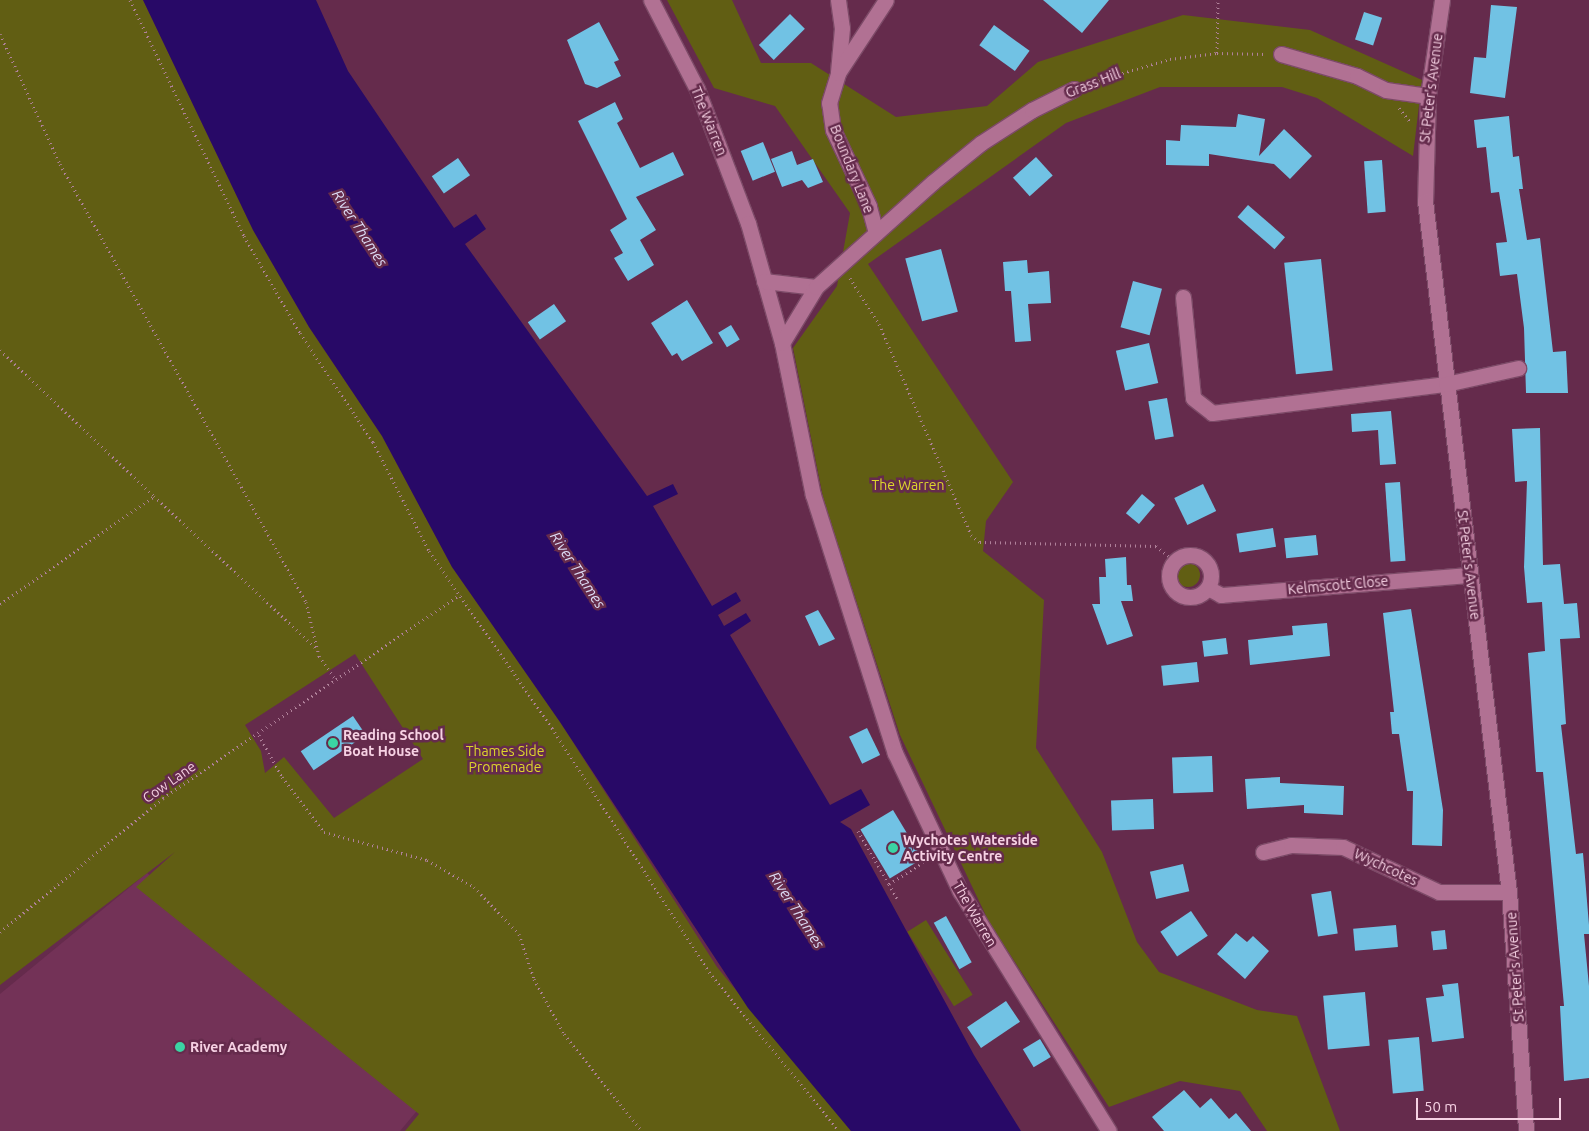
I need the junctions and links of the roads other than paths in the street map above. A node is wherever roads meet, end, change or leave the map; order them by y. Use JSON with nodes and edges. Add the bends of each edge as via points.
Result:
{"nodes":[{"id":1,"x":651,"y":0,"type":"edge"},
{"id":2,"x":838,"y":0,"type":"edge"},
{"id":3,"x":886,"y":0,"type":"edge"},
{"id":4,"x":1442,"y":0,"type":"edge"},
{"id":5,"x":1281,"y":54,"type":"road end"},
{"id":6,"x":838,"y":73,"type":"junction"},
{"id":7,"x":1074,"y":89,"type":"road end"},
{"id":8,"x":1428,"y":96,"type":"junction"},
{"id":9,"x":876,"y":233,"type":"junction"},
{"id":10,"x":764,"y":281,"type":"junction"},
{"id":11,"x":816,"y":286,"type":"junction"},
{"id":12,"x":1183,"y":297,"type":"dead end"},
{"id":13,"x":782,"y":343,"type":"junction"},
{"id":14,"x":1518,"y":368,"type":"dead end"},
{"id":15,"x":1446,"y":384,"type":"junction"},
{"id":16,"x":1470,"y":575,"type":"junction"},
{"id":17,"x":1208,"y":588,"type":"junction"},
{"id":18,"x":1263,"y":852,"type":"dead end"},
{"id":19,"x":1509,"y":892,"type":"junction"},
{"id":20,"x":1109,"y":1131,"type":"edge"},
{"id":21,"x":1526,"y":1131,"type":"edge"}],
"edges":[{"from":1,"to":10,"type":"street","name":"The Warren","via":[[697,90],[748,223]]},
{"from":2,"to":6,"type":"street","via":[[842,28]]},
{"from":3,"to":6,"type":"street","name":"Boundary Lane"},
{"from":4,"to":8,"type":"street","name":"St Peter's Avenue"},
{"from":5,"to":8,"type":"street","via":[[1357,76],[1386,90]]},
{"from":6,"to":9,"type":"street","name":"Boundary Lane","via":[[829,104],[833,130],[869,206]]},
{"from":7,"to":9,"type":"street","name":"Grass Hill","via":[[1032,110],[981,143]]},
{"from":8,"to":15,"type":"street","name":"St Peter's Avenue","via":[[1424,142],[1425,201]]},
{"from":9,"to":11,"type":"street","name":"Grass Hill"},
{"from":10,"to":11,"type":"street"},
{"from":10,"to":13,"type":"street","name":"The Warren"},
{"from":11,"to":13,"type":"street","name":"Grass Hill"},
{"from":12,"to":15,"type":"street","via":[[1193,398],[1212,414]]},
{"from":13,"to":20,"type":"street","name":"The Warren","via":[[814,495],[895,754],[960,891]]},
{"from":14,"to":15,"type":"street"},
{"from":15,"to":16,"type":"street","name":"St Peter's Avenue"},
{"from":16,"to":17,"type":"street","name":"Kelmscott Close","via":[[1221,595]]},
{"from":16,"to":19,"type":"street","name":"St Peter's Avenue"},
{"from":17,"to":17,"type":"street","via":[[1190,598],[1177,592],[1169,573],[1176,561],[1188,555],[1201,558],[1210,568]]},
{"from":18,"to":19,"type":"street","name":"Wychcotes","via":[[1291,845],[1343,847],[1439,892]]},
{"from":19,"to":21,"type":"street","name":"St Peter's Avenue"}]}
